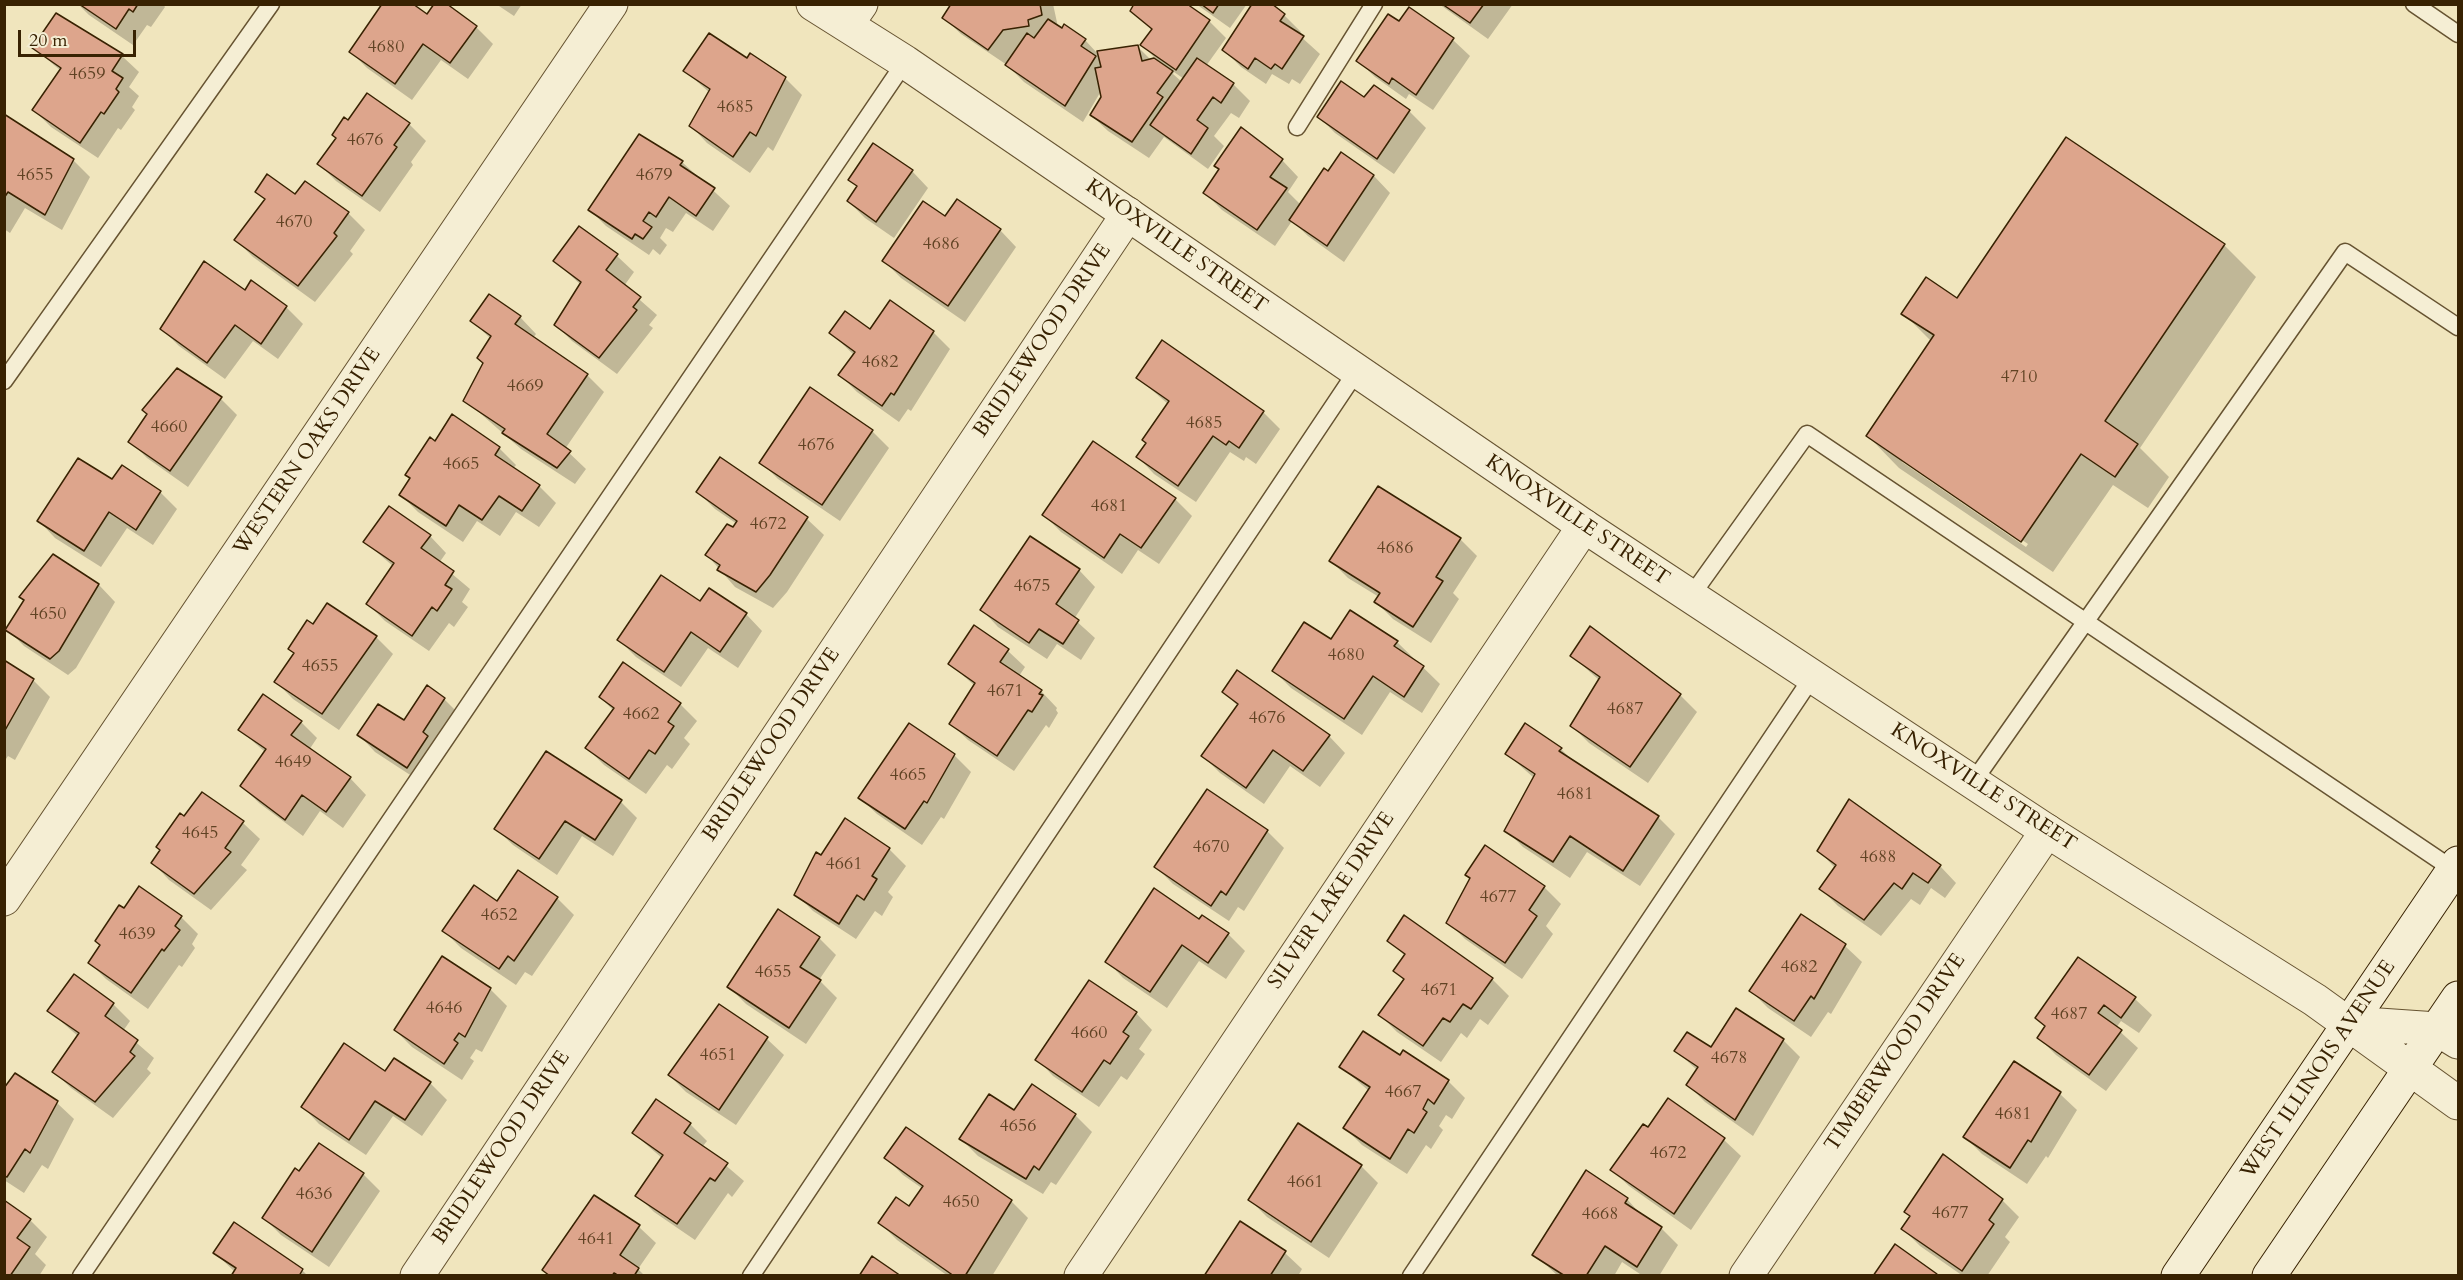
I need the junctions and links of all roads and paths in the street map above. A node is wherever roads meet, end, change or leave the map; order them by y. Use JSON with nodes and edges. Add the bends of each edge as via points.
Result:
{"nodes":[{"id":1,"x":271,"y":4,"type":"edge"},
{"id":2,"x":611,"y":4,"type":"edge"},
{"id":3,"x":813,"y":4,"type":"edge"},
{"id":4,"x":1374,"y":4,"type":"edge"},
{"id":5,"x":2414,"y":4,"type":"edge"},
{"id":6,"x":854,"y":14,"type":"edge"},
{"id":7,"x":2458,"y":34,"type":"edge"},
{"id":8,"x":905,"y":62,"type":"junction"},
{"id":9,"x":1297,"y":127,"type":"dead end"},
{"id":10,"x":1128,"y":214,"type":"junction"},
{"id":11,"x":2458,"y":327,"type":"edge"},
{"id":12,"x":1356,"y":372,"type":"junction"},
{"id":13,"x":4,"y":381,"type":"edge"},
{"id":14,"x":1584,"y":526,"type":"junction"},
{"id":15,"x":1691,"y":596,"type":"junction"},
{"id":16,"x":2085,"y":621,"type":"junction"},
{"id":17,"x":1813,"y":676,"type":"junction"},
{"id":18,"x":1973,"y":782,"type":"junction"},
{"id":19,"x":2047,"y":831,"type":"junction"},
{"id":20,"x":2456,"y":866,"type":"edge"},
{"id":21,"x":4,"y":899,"type":"edge"},
{"id":22,"x":2458,"y":998,"type":"edge"},
{"id":23,"x":2350,"y":1023,"type":"junction"},
{"id":24,"x":2448,"y":1036,"type":"edge"},
{"id":25,"x":2410,"y":1070,"type":"junction"},
{"id":26,"x":2458,"y":1103,"type":"edge"},
{"id":27,"x":81,"y":1275,"type":"edge"},
{"id":28,"x":417,"y":1275,"type":"edge"},
{"id":29,"x":751,"y":1275,"type":"edge"},
{"id":30,"x":1081,"y":1275,"type":"edge"},
{"id":31,"x":1411,"y":1275,"type":"edge"},
{"id":32,"x":1746,"y":1275,"type":"edge"},
{"id":33,"x":2178,"y":1275,"type":"edge"},
{"id":34,"x":2269,"y":1275,"type":"edge"}],
"edges":[{"from":1,"to":13,"type":"lane"},
{"from":2,"to":21,"type":"street","name":"WESTERN OAKS DRIVE"},
{"from":3,"to":6,"type":"street","name":"KNOXVILLE STREET"},
{"from":4,"to":9,"type":"lane"},
{"from":5,"to":7,"type":"lane"},
{"from":6,"to":8,"type":"street","name":"KNOXVILLE STREET"},
{"from":8,"to":10,"type":"street","name":"KNOXVILLE STREET"},
{"from":8,"to":27,"type":"lane"},
{"from":10,"to":12,"type":"street","name":"KNOXVILLE STREET"},
{"from":10,"to":28,"type":"street","name":"BRIDLEWOOD DRIVE"},
{"from":11,"to":16,"type":"lane","via":[[2345,252]]},
{"from":12,"to":14,"type":"street","name":"KNOXVILLE STREET"},
{"from":12,"to":29,"type":"lane"},
{"from":14,"to":15,"type":"street","name":"KNOXVILLE STREET"},
{"from":14,"to":30,"type":"street","name":"SILVER LAKE DRIVE"},
{"from":15,"to":16,"type":"lane","via":[[1807,434]]},
{"from":15,"to":17,"type":"street","name":"KNOXVILLE STREET"},
{"from":16,"to":18,"type":"lane"},
{"from":16,"to":20,"type":"lane"},
{"from":17,"to":18,"type":"street","name":"KNOXVILLE STREET"},
{"from":17,"to":31,"type":"lane"},
{"from":18,"to":19,"type":"street","name":"KNOXVILLE STREET"},
{"from":19,"to":23,"type":"street","name":"KNOXVILLE STREET"},
{"from":19,"to":32,"type":"street","name":"TIMBERWOOD DRIVE"},
{"from":20,"to":23,"type":"street","name":"WEST ILLINOIS AVENUE"},
{"from":22,"to":24,"type":"street"},
{"from":23,"to":24,"type":"street","name":"KNOXVILLE STREET"},
{"from":23,"to":25,"type":"street","name":"KNOXVILLE STREET"},
{"from":23,"to":33,"type":"street","name":"WEST ILLINOIS AVENUE"},
{"from":24,"to":25,"type":"street"},
{"from":25,"to":26,"type":"street","name":"KNOXVILLE STREET"},
{"from":25,"to":34,"type":"street"}]}
